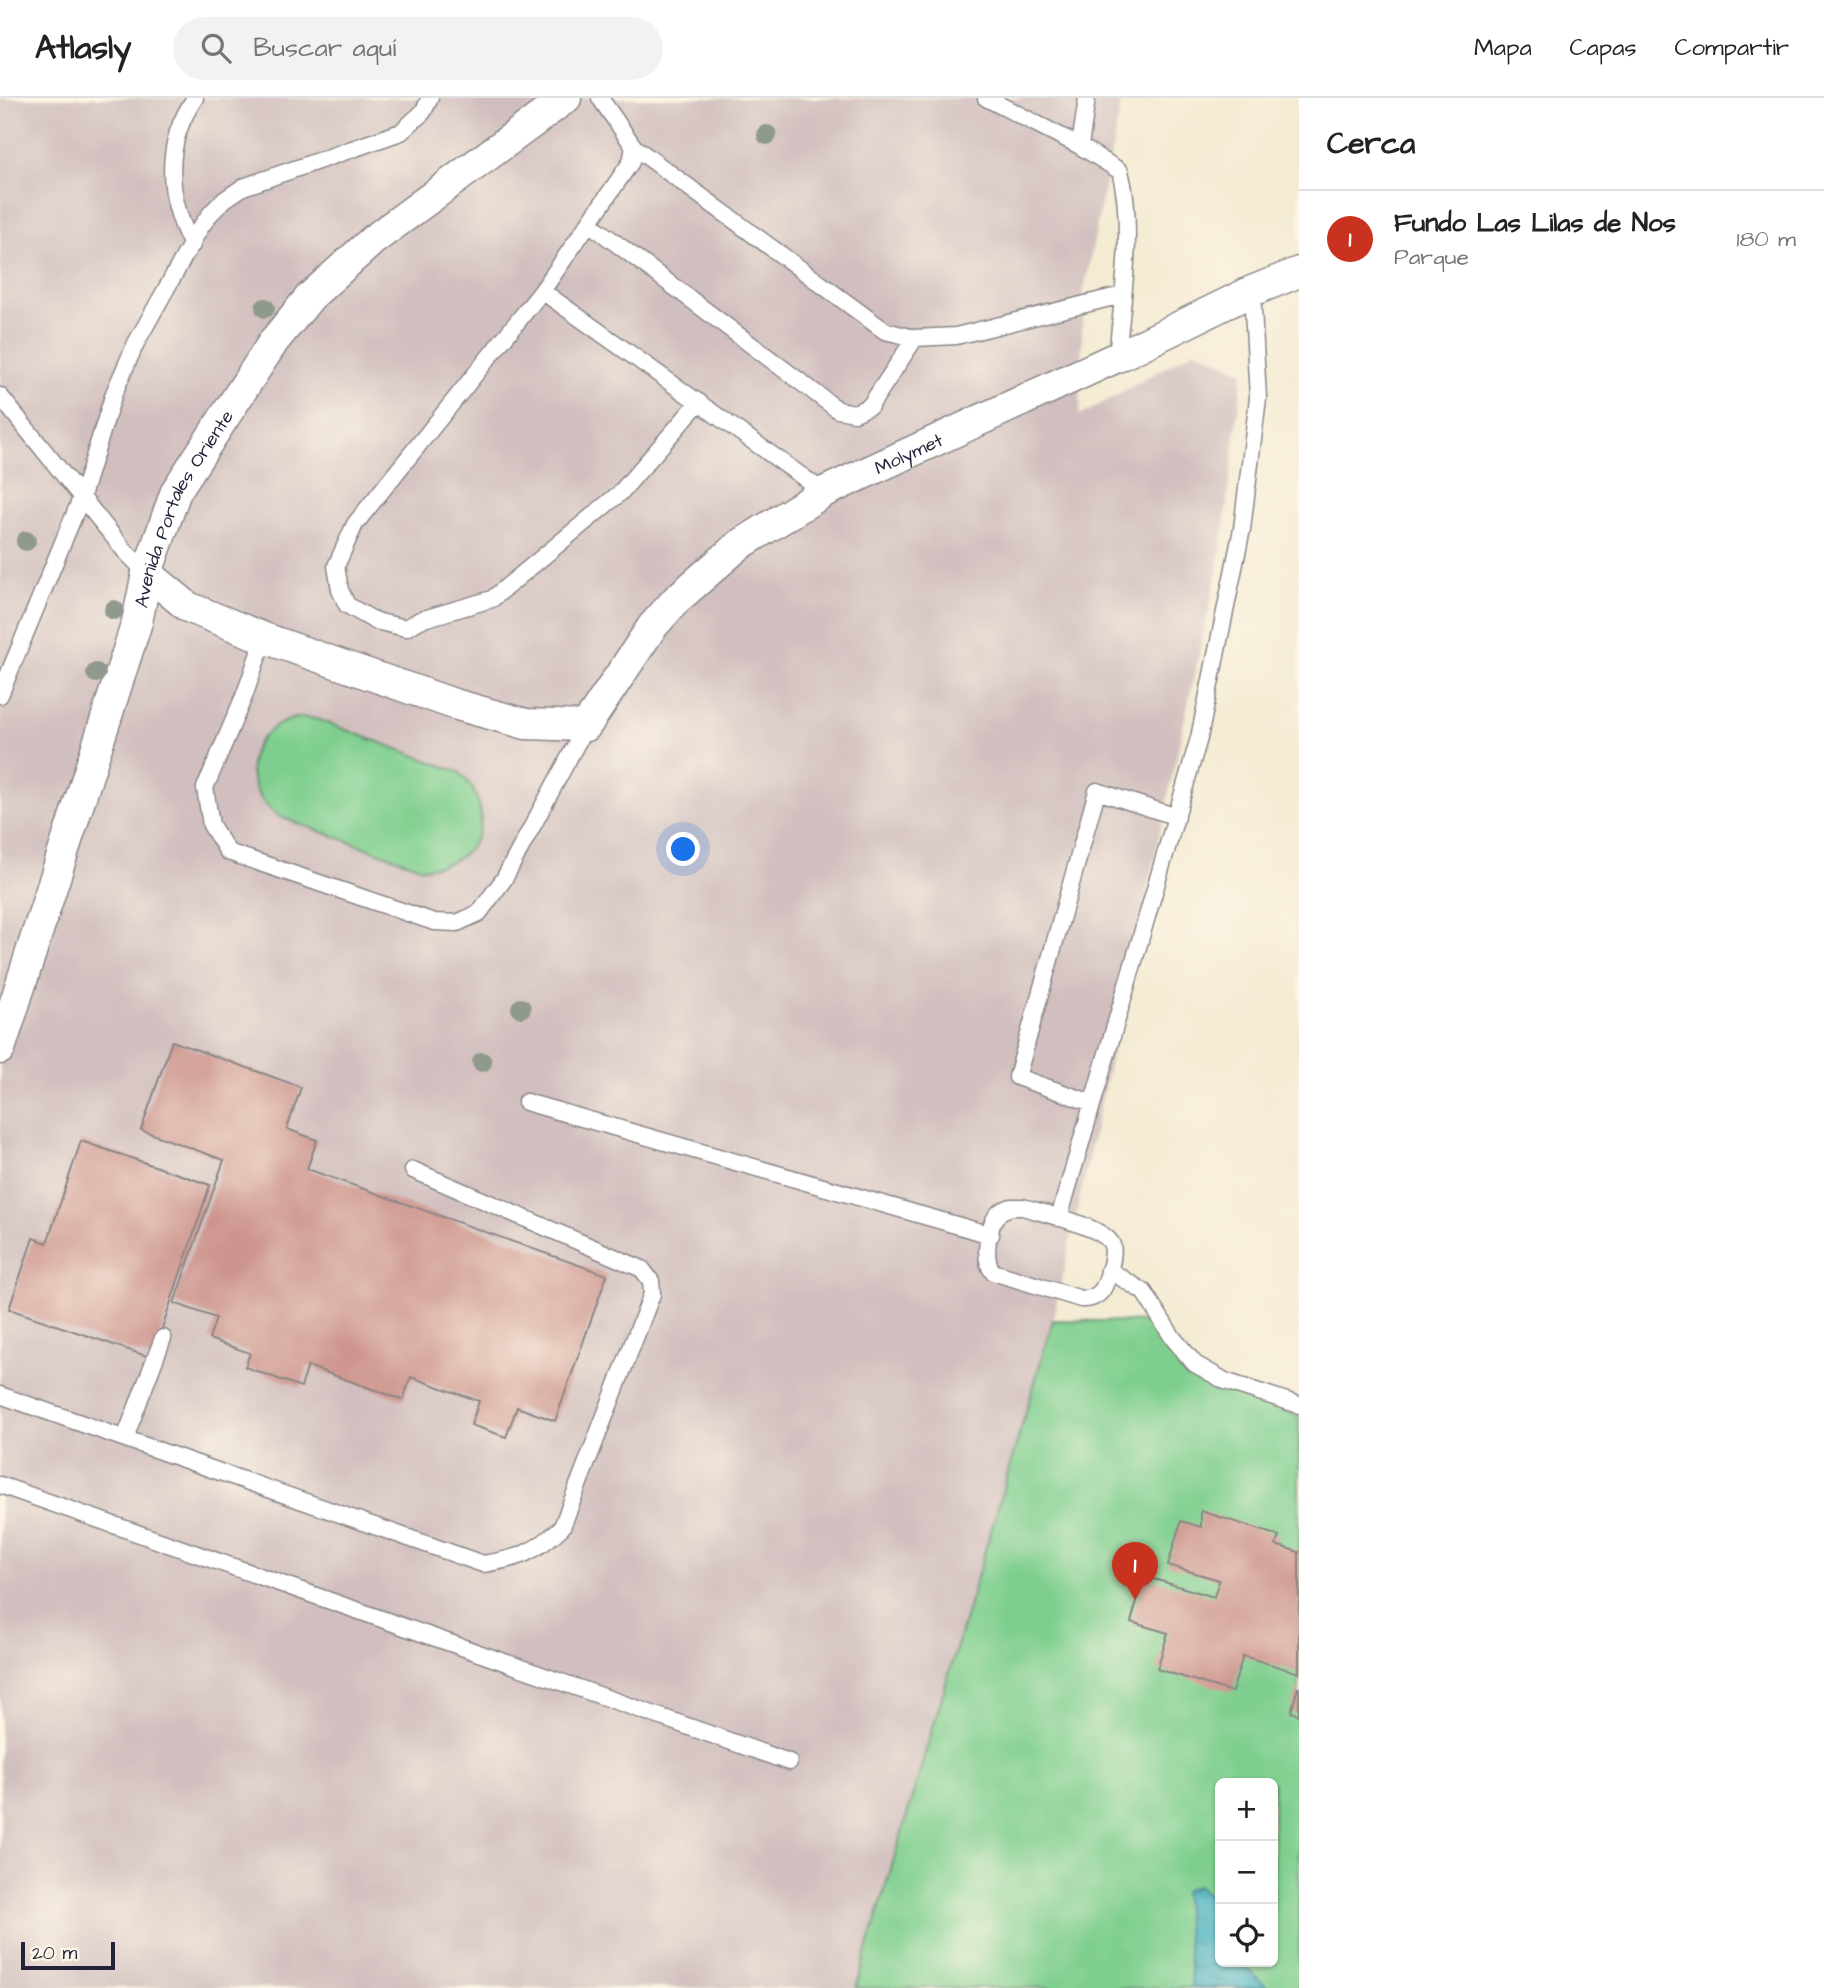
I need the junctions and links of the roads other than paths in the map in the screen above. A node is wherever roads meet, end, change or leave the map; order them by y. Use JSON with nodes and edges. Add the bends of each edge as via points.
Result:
{"nodes":[{"id":1,"x":195,"y":98,"type":"edge"},
{"id":2,"x":430,"y":98,"type":"edge"},
{"id":3,"x":566,"y":98,"type":"edge"},
{"id":4,"x":600,"y":98,"type":"edge"},
{"id":5,"x":1087,"y":98,"type":"edge"},
{"id":6,"x":988,"y":99,"type":"edge"},
{"id":7,"x":1080,"y":146,"type":"junction"},
{"id":8,"x":634,"y":147,"type":"junction"},
{"id":9,"x":589,"y":223,"type":"junction"},
{"id":10,"x":192,"y":245,"type":"junction"},
{"id":11,"x":1299,"y":272,"type":"edge"},
{"id":12,"x":542,"y":291,"type":"junction"},
{"id":13,"x":1252,"y":291,"type":"junction"},
{"id":14,"x":1122,"y":295,"type":"junction"},
{"id":15,"x":915,"y":338,"type":"junction"},
{"id":16,"x":1117,"y":357,"type":"junction"},
{"id":17,"x":0,"y":396,"type":"edge"},
{"id":18,"x":698,"y":402,"type":"junction"},
{"id":19,"x":824,"y":492,"type":"junction"},
{"id":20,"x":82,"y":496,"type":"junction"},
{"id":21,"x":147,"y":573,"type":"junction"},
{"id":22,"x":264,"y":638,"type":"junction"},
{"id":23,"x":0,"y":695,"type":"edge"},
{"id":24,"x":586,"y":726,"type":"junction"},
{"id":25,"x":1177,"y":817,"type":"junction"},
{"id":26,"x":0,"y":1049,"type":"edge"},
{"id":27,"x":526,"y":1102,"type":"dead end"},
{"id":28,"x":1092,"y":1103,"type":"junction"},
{"id":29,"x":413,"y":1170,"type":"dead end"},
{"id":30,"x":1059,"y":1218,"type":"junction"},
{"id":31,"x":991,"y":1235,"type":"junction"},
{"id":32,"x":1109,"y":1269,"type":"junction"},
{"id":33,"x":163,"y":1338,"type":"dead end"},
{"id":34,"x":0,"y":1395,"type":"edge"},
{"id":35,"x":1299,"y":1405,"type":"edge"},
{"id":36,"x":125,"y":1438,"type":"junction"},
{"id":37,"x":0,"y":1485,"type":"edge"},
{"id":38,"x":789,"y":1762,"type":"dead end"}],
"edges":[{"from":1,"to":10,"type":"lane","via":[[179,127],[171,176],[180,224]]},
{"from":2,"to":10,"type":"lane","via":[[418,118],[401,132],[243,187],[211,213]]},
{"from":3,"to":21,"type":"street","name":"Avenida Portales Oriente","via":[[373,240],[310,297],[274,341],[176,491]]},
{"from":4,"to":8,"type":"lane"},
{"from":5,"to":7,"type":"lane"},
{"from":6,"to":7,"type":"lane"},
{"from":7,"to":14,"type":"lane","via":[[1120,171],[1127,225]]},
{"from":8,"to":9,"type":"lane","via":[[631,162]]},
{"from":8,"to":15,"type":"lane","via":[[885,331]]},
{"from":9,"to":12,"type":"lane"},
{"from":9,"to":15,"type":"lane","via":[[838,410],[855,413],[870,406]]},
{"from":10,"to":20,"type":"lane","via":[[162,293],[114,393]]},
{"from":11,"to":13,"type":"street","name":"Molymet"},
{"from":12,"to":18,"type":"lane"},
{"from":12,"to":18,"type":"lane","via":[[355,524],[336,566],[347,605],[375,621],[406,628],[492,599],[620,493]]},
{"from":13,"to":16,"type":"street","name":"Molymet"},
{"from":13,"to":25,"type":"lane","via":[[1258,398],[1242,528],[1199,738]]},
{"from":14,"to":15,"type":"lane","via":[[956,336]]},
{"from":14,"to":16,"type":"lane"},
{"from":16,"to":19,"type":"street","name":"Molymet"},
{"from":17,"to":20,"type":"lane"},
{"from":18,"to":19,"type":"lane"},
{"from":19,"to":24,"type":"street","name":"Molymet","via":[[738,546],[677,599],[652,627]]},
{"from":20,"to":21,"type":"lane"},
{"from":20,"to":23,"type":"lane"},
{"from":21,"to":22,"type":"street","via":[[188,607]]},
{"from":21,"to":26,"type":"street","name":"Avenida Portales Oriente","via":[[137,622]]},
{"from":22,"to":24,"type":"street","via":[[526,724]]},
{"from":22,"to":24,"type":"lane","via":[[205,788],[211,825],[228,852],[435,922],[457,923],[479,913],[504,879]]},
{"from":25,"to":28,"type":"lane"},
{"from":25,"to":28,"type":"lane","via":[[1097,791],[1017,1077]]},
{"from":27,"to":31,"type":"lane"},
{"from":28,"to":30,"type":"lane"},
{"from":29,"to":36,"type":"lane","via":[[642,1269],[651,1281],[652,1294],[562,1527],[544,1545],[514,1559],[483,1564]]},
{"from":30,"to":31,"type":"lane","via":[[1011,1207],[998,1215]]},
{"from":30,"to":32,"type":"lane","via":[[1108,1237],[1113,1249]]},
{"from":31,"to":32,"type":"lane","via":[[986,1258],[993,1272],[1078,1298],[1099,1294]]},
{"from":32,"to":35,"type":"lane","via":[[1144,1292],[1195,1364],[1225,1381]]},
{"from":33,"to":36,"type":"lane"},
{"from":34,"to":36,"type":"lane"},
{"from":37,"to":38,"type":"lane"}]}
